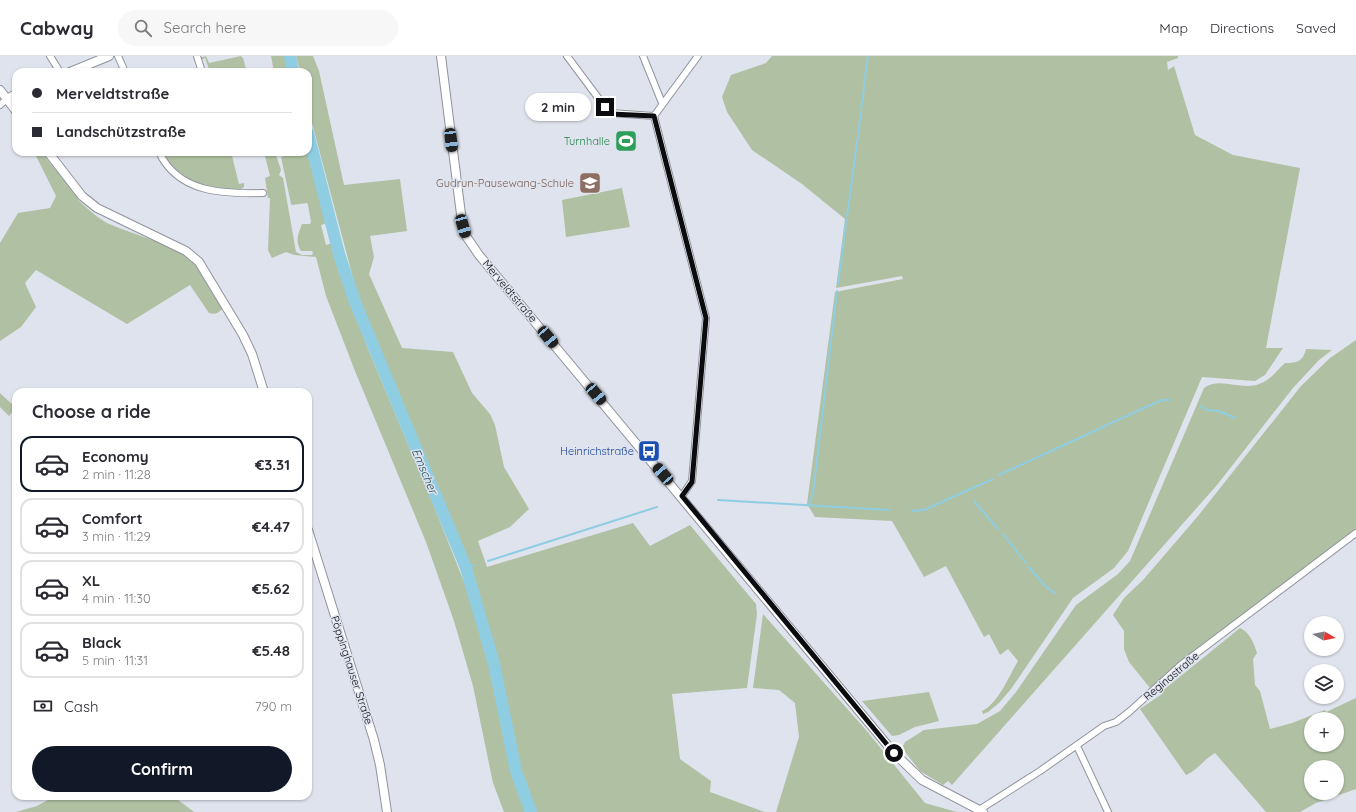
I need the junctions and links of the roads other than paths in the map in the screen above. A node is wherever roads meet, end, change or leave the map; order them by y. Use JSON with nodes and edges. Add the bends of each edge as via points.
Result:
{"nodes":[{"id":1,"x":50,"y":56,"type":"edge"},
{"id":2,"x":109,"y":56,"type":"edge"},
{"id":3,"x":118,"y":56,"type":"edge"},
{"id":4,"x":197,"y":56,"type":"edge"},
{"id":5,"x":441,"y":56,"type":"edge"},
{"id":6,"x":567,"y":56,"type":"edge"},
{"id":7,"x":643,"y":56,"type":"edge"},
{"id":8,"x":698,"y":56,"type":"edge"},
{"id":9,"x":58,"y":68,"type":"edge"},
{"id":10,"x":80,"y":68,"type":"edge"},
{"id":11,"x":123,"y":68,"type":"edge"},
{"id":12,"x":201,"y":68,"type":"edge"},
{"id":13,"x":0,"y":90,"type":"edge"},
{"id":14,"x":12,"y":96,"type":"edge"},
{"id":15,"x":7,"y":99,"type":"junction"},
{"id":16,"x":662,"y":103,"type":"junction"},
{"id":17,"x":0,"y":105,"type":"edge"},
{"id":18,"x":12,"y":106,"type":"edge"},
{"id":19,"x":654,"y":116,"type":"junction"},
{"id":20,"x":51,"y":156,"type":"edge"},
{"id":21,"x":162,"y":156,"type":"edge"},
{"id":22,"x":263,"y":193,"type":"dead end"},
{"id":23,"x":263,"y":388,"type":"edge"},
{"id":24,"x":682,"y":496,"type":"junction"},
{"id":25,"x":1356,"y":533,"type":"edge"},
{"id":26,"x":312,"y":543,"type":"edge"},
{"id":27,"x":1077,"y":746,"type":"junction"},
{"id":28,"x":981,"y":811,"type":"edge"},
{"id":29,"x":387,"y":812,"type":"edge"},
{"id":30,"x":1108,"y":812,"type":"edge"}],
"edges":[{"from":1,"to":9,"type":"street"},
{"from":2,"to":10,"type":"main road"},
{"from":3,"to":11,"type":"street"},
{"from":4,"to":12,"type":"street"},
{"from":5,"to":24,"type":"main road","name":"Merveldtstraße","via":[[457,189],[466,236],[479,255]]},
{"from":6,"to":19,"type":"street","via":[[611,114]]},
{"from":7,"to":16,"type":"street"},
{"from":8,"to":16,"type":"street"},
{"from":13,"to":15,"type":"main road"},
{"from":14,"to":15,"type":"main road"},
{"from":15,"to":17,"type":"street"},
{"from":15,"to":18,"type":"main road"},
{"from":16,"to":19,"type":"street"},
{"from":19,"to":24,"type":"street","via":[[706,318],[692,482]]},
{"from":20,"to":23,"type":"main road","via":[[82,196],[97,208],[186,251],[199,262],[244,335]]},
{"from":21,"to":22,"type":"street","via":[[175,174],[192,185],[218,192]]},
{"from":24,"to":28,"type":"main road","name":"Merveldtstraße","via":[[899,758],[922,780]]},
{"from":25,"to":27,"type":"street","name":"Reginastraße","via":[[1181,665],[1130,712],[1116,722],[1104,726]]},
{"from":26,"to":29,"type":"main road","name":"Pöppinghauser Straße","via":[[374,740]]},
{"from":27,"to":28,"type":"street","name":"Reginastraße"},
{"from":27,"to":30,"type":"street"}]}
